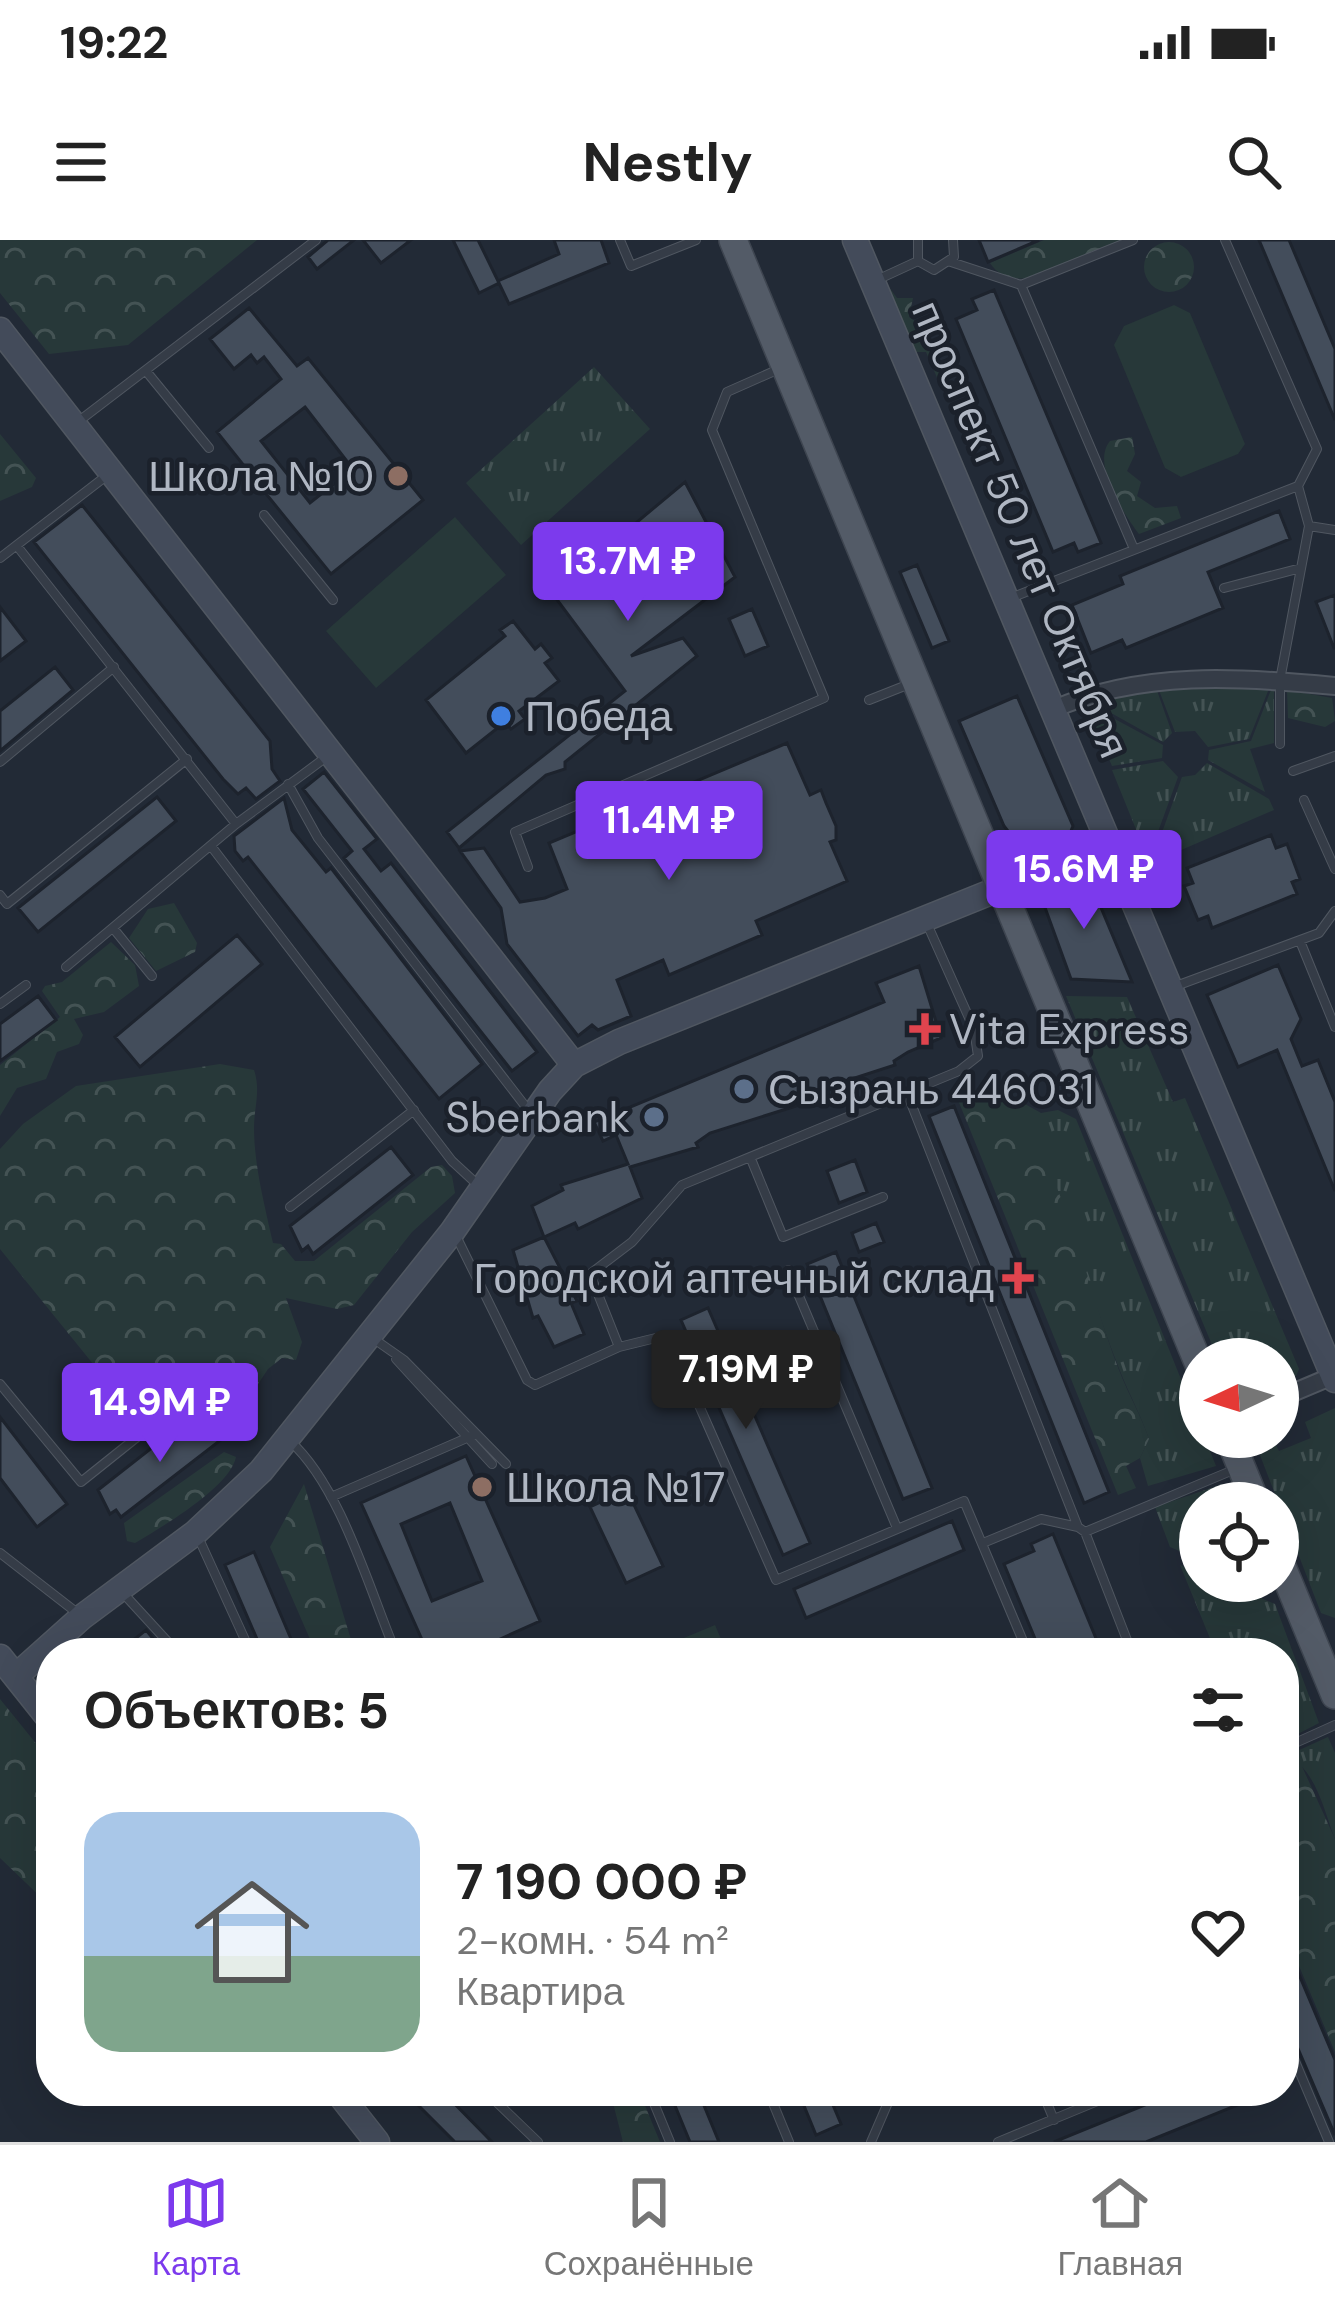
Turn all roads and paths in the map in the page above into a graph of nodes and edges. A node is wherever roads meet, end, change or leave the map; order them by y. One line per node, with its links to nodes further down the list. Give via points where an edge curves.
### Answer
1 (316, 240): 16 (lane)
2 (620, 240): 3 (lane, via 631,266)
3 (696, 240)
4 (734, 240): 15 (main road)
5 (855, 240): 12 (street, проспект 50 лет Октября)
6 (918, 240): 10 (lane)
7 (953, 240): 11 (lane)
8 (1133, 240): 13 (lane)
9 (1226, 240): 20 (lane, via 1317,448)
10 (919, 260): 11 (lane, via 934,270); 12 (lane)
11 (951, 262): 13 (lane)
12 (872, 282): 29 (street, проспект 50 лет Октября)
13 (1021, 285): 25 (lane)
14 (0, 330): 17 (street)
15 (785, 366): 33 (main road); 48 (lane, via 728,392 712,430 824,698 515,832)
16 (146, 371): 17 (lane); 18 (lane)
17 (74, 425): 19 (street)
18 (208, 448)
19 (111, 472): 24 (lane); 38 (street)
20 (1298, 486): 22 (lane); 25 (lane)
21 (264, 515): 30 (lane)
22 (1310, 526): 23 (lane); 27 (lane)
23 (1335, 530)
24 (16, 546): 26 (lane); 31 (lane)
25 (1134, 549): 29 (lane)
26 (0, 558)
27 (1301, 568): 28 (lane); 32 (lane)
28 (1224, 588)
29 (1007, 599): 36 (street, проспект 50 лет Октября)
30 (332, 600)
31 (114, 667): 40 (lane); 41 (lane)
32 (1280, 680): 34 (street); 36 (street, via 1161,682); 37 (lane)
33 (918, 681): 35 (lane); 50 (main road)
34 (1335, 686)
35 (869, 700)
36 (1052, 710): 46 (street, проспект 50 лет Октября)
37 (1280, 744)
38 (331, 754): 43 (lane); 62 (street)
39 (1335, 756): 42 (lane)
40 (187, 760): 45 (lane); 51 (lane, via 7,904)
41 (0, 762)
42 (1293, 771)
43 (288, 784): 45 (lane); 65 (lane, via 318,838)
44 (1304, 800): 49 (lane)
45 (236, 824): 47 (lane)
46 (1108, 845): 50 (street); 59 (street, проспект 50 лет Октября)
47 (211, 846): 54 (lane); 64 (lane)
48 (528, 867)
49 (1335, 869)
50 (1003, 887): 53 (street); 73 (main road)
51 (0, 895)
52 (1333, 916): 55 (lane)
53 (924, 919): 62 (street); 63 (lane, via 974,1029 978,1056)
54 (112, 928): 56 (lane); 57 (lane)
55 (1300, 941): 59 (lane); 61 (lane)
56 (66, 967)
57 (152, 976)
58 (26, 985): 60 (lane)
59 (1168, 987): 75 (street, проспект 50 лет Октября)
60 (0, 1004)
61 (1335, 1028)
62 (574, 1065): 65 (street)
63 (907, 1093): 66 (lane); 88 (lane)
64 (414, 1110): 67 (lane); 69 (lane)
65 (533, 1118): 67 (street)
66 (751, 1159): 68 (lane, via 783,1237); 74 (lane, via 682,1185 632,1242 590,1274)
67 (484, 1190): 70 (street)
68 (883, 1197)
69 (290, 1207)
70 (452, 1232): 72 (street); 74 (lane, via 526,1380 548,1384)
71 (788, 1270): 87 (lane)
72 (368, 1334): 79 (lane); 80 (street)
73 (1188, 1338)
74 (619, 1347): 87 (lane, via 668,1335 776,1580)
75 (1334, 1377): 77 (street)
76 (0, 1384): 78 (lane, via 81,1482)
77 (1299, 1391)
78 (181, 1402)
79 (471, 1434): 82 (lane); 83 (lane); 86 (lane)
80 (289, 1440): 86 (lane); 89 (street)
81 (1237, 1458): 84 (main road)
82 (492, 1464)
83 (506, 1464)
84 (1241, 1467): 85 (main road); 88 (lane)
85 (1247, 1482)
86 (331, 1497): 98 (lane)
87 (897, 1528): 90 (lane, via 964,1501)
88 (1082, 1529): 90 (lane, via 1041,1519); 100 (lane)
89 (195, 1533): 92 (street); 97 (lane)
90 (983, 1543): 99 (lane)
91 (0, 1553): 94 (lane)
92 (120, 1589): 94 (street); 96 (lane)
93 (1297, 1602): 103 (main road)
94 (82, 1617): 95 (street)
95 (51, 1638)
96 (164, 1638)
97 (244, 1638)
98 (390, 1638)
99 (1022, 1638)
100 (1126, 1638)
101 (36, 1648): 102 (street)
102 (8, 1667): 104 (street)
103 (1335, 1695)
104 (36, 1702)
105 (1335, 1725): 106 (lane)
106 (1299, 1741)
107 (1299, 2070): 122 (lane)
108 (349, 2106): 116 (street)
109 (501, 2106): 117 (lane)
110 (655, 2106): 118 (lane)
111 (774, 2106): 119 (lane)
112 (887, 2106): 120 (lane)
113 (1048, 2106): 115 (lane)
114 (1087, 2106): 115 (lane)
115 (1054, 2120): 121 (lane)
116 (377, 2142)
117 (538, 2142)
118 (670, 2142)
119 (789, 2142)
120 (871, 2142)
121 (998, 2142)
122 (1330, 2142)

